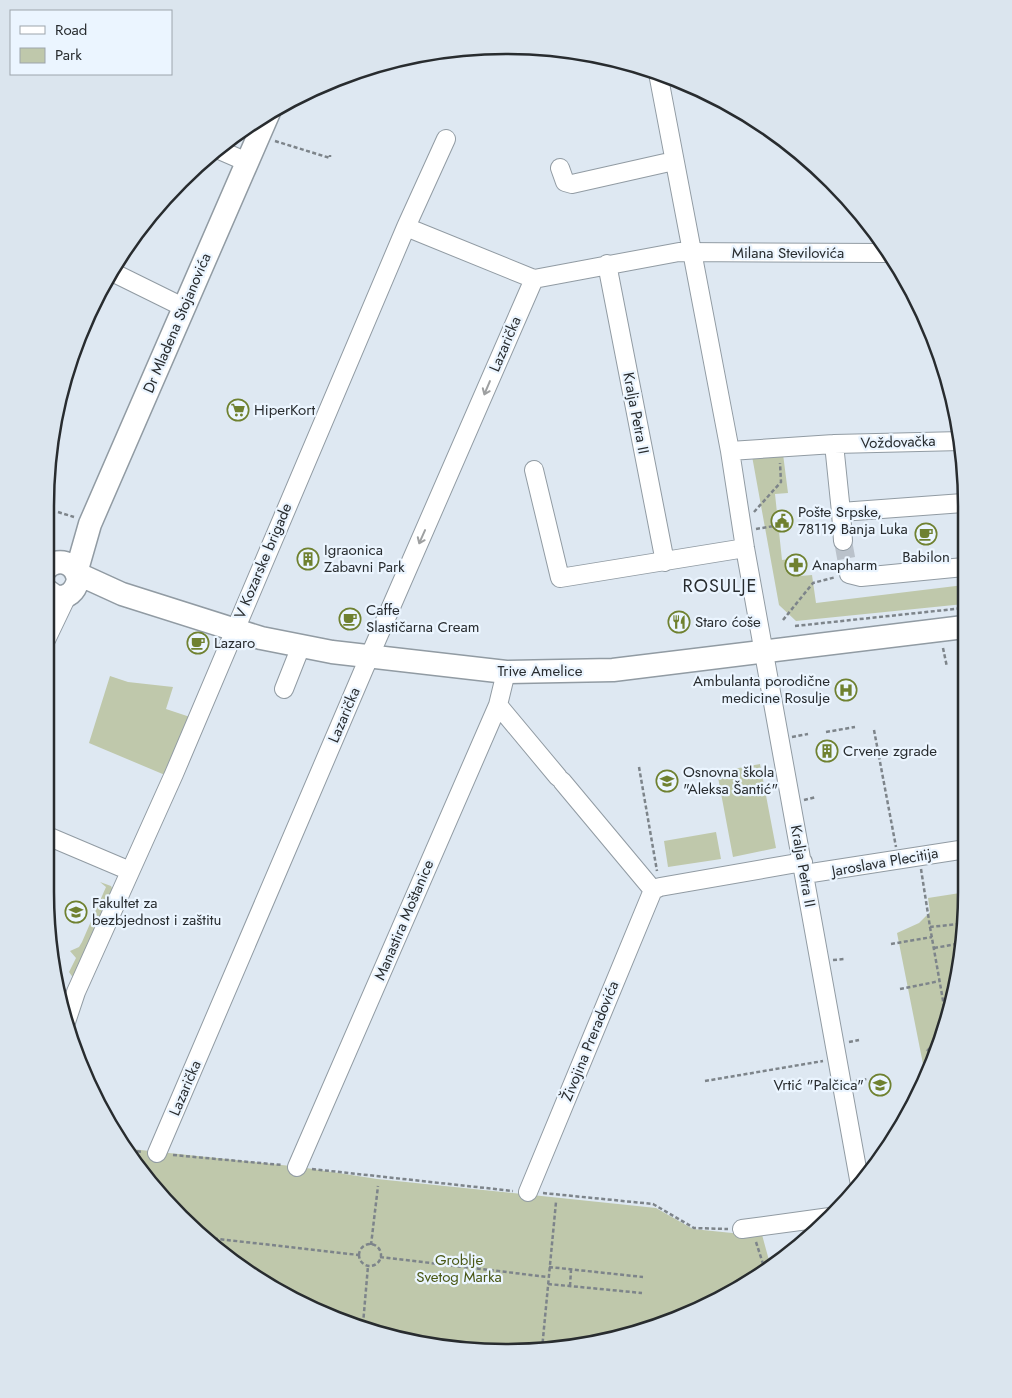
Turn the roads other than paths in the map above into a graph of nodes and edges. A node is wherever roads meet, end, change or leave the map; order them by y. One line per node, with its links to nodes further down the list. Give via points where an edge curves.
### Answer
1 (659, 81): 5 (street, Kralja Petra II)
2 (263, 125): 6 (main road, Dr Mladena Stojanovića)
3 (446, 139): 8 (street, V Kozarske brigade)
4 (225, 152): 6 (street)
5 (674, 161): 7 (street, via 572,184 565,182); 9 (street, Kralja Petra II)
6 (247, 162): 14 (main road, Dr Mladena Stojanovića)
7 (560, 168)
8 (406, 227): 13 (street); 32 (street, V Kozarske brigade)
9 (691, 252): 10 (street, Milana Stevilovića); 11 (street); 17 (street, Kralja Petra II)
10 (881, 254)
11 (607, 264): 13 (street); 23 (street, Kralja Petra II)
12 (117, 275): 14 (street)
13 (534, 279): 35 (street, Lazarička, one-way to 35)
14 (183, 307): 24 (main road, Dr Mladena Stojanovića, via 82,526)
15 (953, 440): 16 (street, Voždovačka)
16 (834, 444): 17 (street, Voždovačka); 20 (street)
17 (730, 451): 22 (street, Kralja Petra II)
18 (534, 470): 23 (street, via 560,578)
19 (958, 503): 20 (street)
20 (841, 512): 21 (street)
21 (843, 541)
22 (745, 548): 23 (street); 34 (street, Kralja Petra II)
23 (665, 562)
24 (56, 566): 27 (main road, Trive Amelice); 29 (main road, Dr Mladena Stojanovića, via 77,585)
25 (958, 568): 26 (street, via 861,577)
26 (849, 574)
27 (122, 594): 29 (main road, Trive Amelice, via 94,590); 32 (main road, Trive Amelice)
28 (54, 596): 29 (main road)
29 (67, 596): 30 (street)
30 (54, 611)
31 (958, 628): 34 (main road, Trive Amelice)
32 (234, 629): 33 (main road, Trive Amelice); 42 (street, V Kozarske brigade)
33 (301, 646): 35 (main road, Trive Amelice); 37 (street)
34 (764, 652): 36 (main road, Trive Amelice, via 613,670); 41 (street, Kralja Petra II)
35 (370, 657): 36 (main road, Trive Amelice); 45 (street, Lazarička)
36 (506, 672): 38 (street, Manastira Moštanice)
37 (284, 690)
38 (498, 705): 43 (street); 46 (street, Manastira Moštanice)
39 (54, 839): 42 (street)
40 (958, 849): 41 (street, Jaroslava Plecitija)
41 (804, 868): 43 (street); 47 (street, Kralja Petra II)
42 (130, 871): 44 (street, V Kozarske brigade)
43 (656, 889): 48 (street, Živojina Preradovića)
44 (70, 1011)
45 (157, 1153)
46 (297, 1166)
47 (858, 1175)
48 (528, 1192)
49 (819, 1218): 50 (street)
50 (747, 1228)

